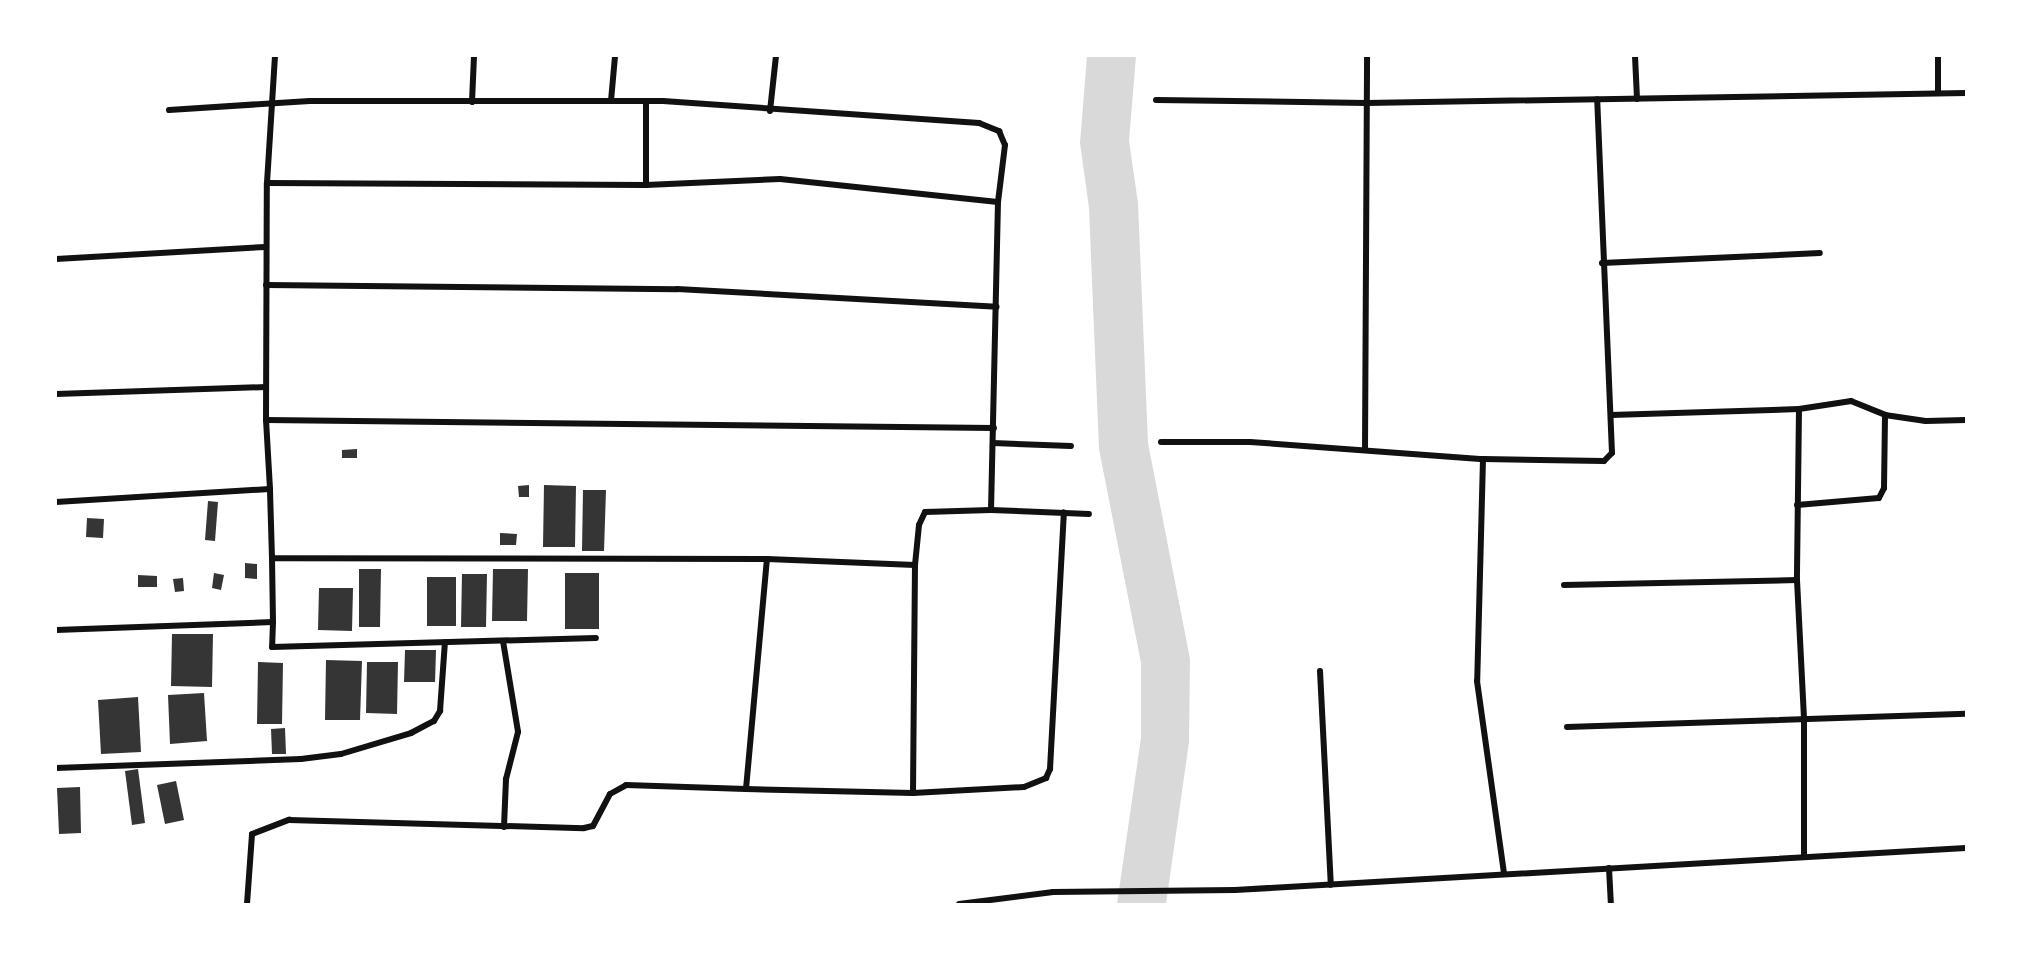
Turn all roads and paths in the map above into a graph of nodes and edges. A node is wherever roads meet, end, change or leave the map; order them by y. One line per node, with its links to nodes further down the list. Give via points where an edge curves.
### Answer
1 (275, 56): 16 (street)
2 (474, 56): 15 (street)
3 (615, 56): 13 (street)
4 (776, 56): 19 (street)
5 (1367, 56): 17 (street)
6 (1635, 56): 11 (street)
7 (1938, 56): 8 (street)
8 (1938, 93): 9 (street); 11 (street)
9 (1966, 93)
10 (1597, 99): 11 (street); 17 (street); 26 (street)
11 (1637, 99)
12 (1156, 100): 17 (street)
13 (611, 101): 14 (street); 15 (street)
14 (646, 101): 19 (street); 21 (street)
15 (472, 102): 16 (street)
16 (273, 103): 18 (street); 20 (street)
17 (1366, 103): 40 (street)
18 (169, 110)
19 (770, 111): 22 (street, via 979,123 999,131 1005,145)
20 (267, 183): 21 (street); 23 (street)
21 (646, 185): 22 (street, via 780,179)
22 (998, 202): 28 (street)
23 (266, 247): 25 (street); 27 (street)
24 (1820, 253): 26 (street)
25 (56, 259)
26 (1602, 263): 32 (street)
27 (266, 285): 28 (street, via 677,289); 29 (street)
28 (996, 308): 36 (street)
29 (266, 387): 30 (street); 34 (street)
30 (56, 394)
31 (1799, 409): 32 (street); 33 (street, via 1851,401); 44 (street)
32 (1611, 415): 41 (street, via 1612,453 1604,461)
33 (1885, 415): 35 (street, via 1926,421); 44 (street, via 1884,488 1879,498)
34 (266, 420): 36 (street); 42 (street)
35 (1966, 420)
36 (994, 428): 38 (street)
37 (1161, 442): 40 (street, via 1250,442)
38 (993, 443): 39 (street); 45 (street)
39 (1071, 446)
40 (1365, 450): 41 (street)
41 (1483, 459): 69 (street, via 1477,681)
42 (270, 489): 43 (street); 48 (street)
43 (56, 502)
44 (1797, 505): 51 (street)
45 (991, 510): 46 (street); 50 (street, via 936,508 925,512 919,525)
46 (1064, 512): 47 (street); 64 (street, via 1050,769 1046,778 1024,787)
47 (1089, 514)
48 (272, 558): 49 (street); 53 (street)
49 (767, 559): 50 (street); 63 (street)
50 (915, 566): 64 (street)
51 (1797, 580): 52 (street); 60 (street)
52 (1564, 585)
53 (273, 622): 54 (street); 57 (street, via 272,647)
54 (56, 630)
55 (596, 638): 56 (street)
56 (503, 641): 57 (street); 65 (street, via 518,732 506,779)
57 (445, 642): 62 (street, via 440,711 434,721 411,733 341,754 301,759)
58 (1320, 671): 70 (street)
59 (1966, 714): 60 (street)
60 (1804, 720): 61 (street); 67 (street)
61 (1567, 728)
62 (56, 768)
63 (746, 789): 64 (street); 65 (street, via 626,785 610,794 593,826)
64 (913, 793)
65 (504, 827): 71 (street, via 289,820 252,834)
66 (1966, 848): 67 (street)
67 (1804, 857): 68 (street)
68 (1609, 868): 69 (street); 73 (street)
69 (1504, 874): 70 (street)
70 (1331, 885): 72 (street, via 1087,891)
71 (247, 904)
72 (959, 904)
73 (1611, 904)

